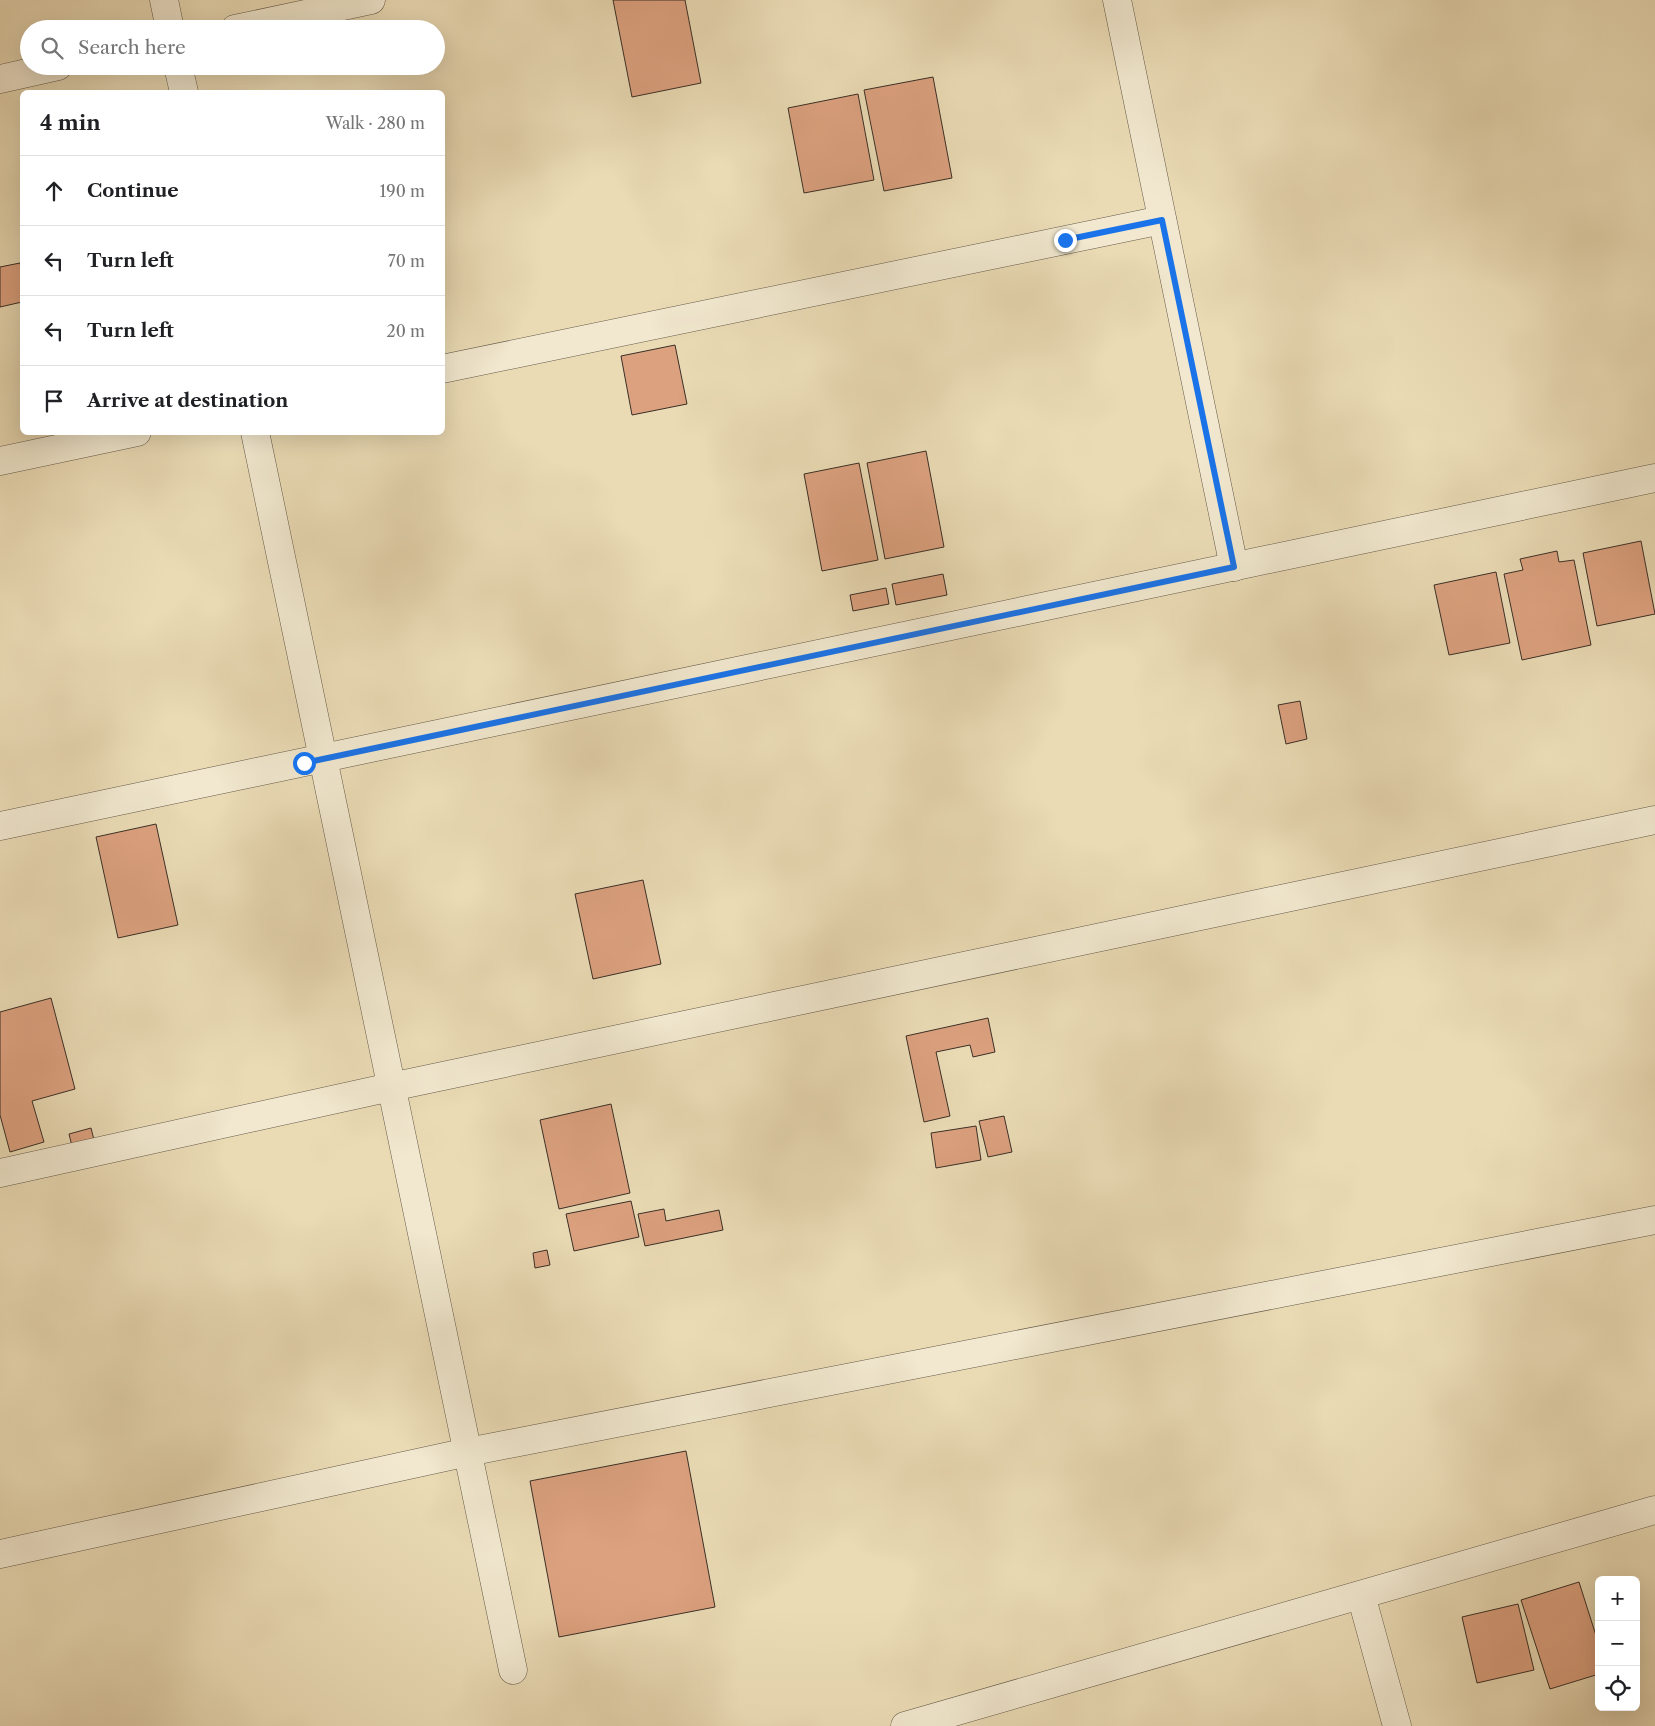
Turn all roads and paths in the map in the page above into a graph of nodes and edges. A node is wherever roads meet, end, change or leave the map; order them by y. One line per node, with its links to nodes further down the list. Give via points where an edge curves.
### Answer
1 (164, 0): 4 (street)
2 (371, 0): 5 (street)
3 (1117, 0): 10 (street)
4 (168, 20)
5 (277, 20)
6 (20, 75): 8 (street)
7 (180, 75): 9 (street)
8 (0, 79)
9 (184, 90)
10 (1162, 220): 11 (street); 16 (street)
11 (445, 368)
12 (123, 435): 14 (street)
13 (256, 435): 17 (street)
14 (0, 461)
15 (1655, 478): 16 (street)
16 (1234, 567): 17 (street)
17 (323, 759): 19 (street); 20 (street)
18 (1655, 820): 20 (street)
19 (0, 826)
20 (391, 1087): 21 (street); 23 (street)
21 (0, 1173)
22 (1655, 1220): 23 (street)
23 (468, 1452): 25 (street); 27 (street)
24 (1655, 1510): 26 (street)
25 (0, 1554)
26 (1361, 1595): 28 (street); 29 (street)
27 (513, 1670)
28 (905, 1726)
29 (1397, 1726)

